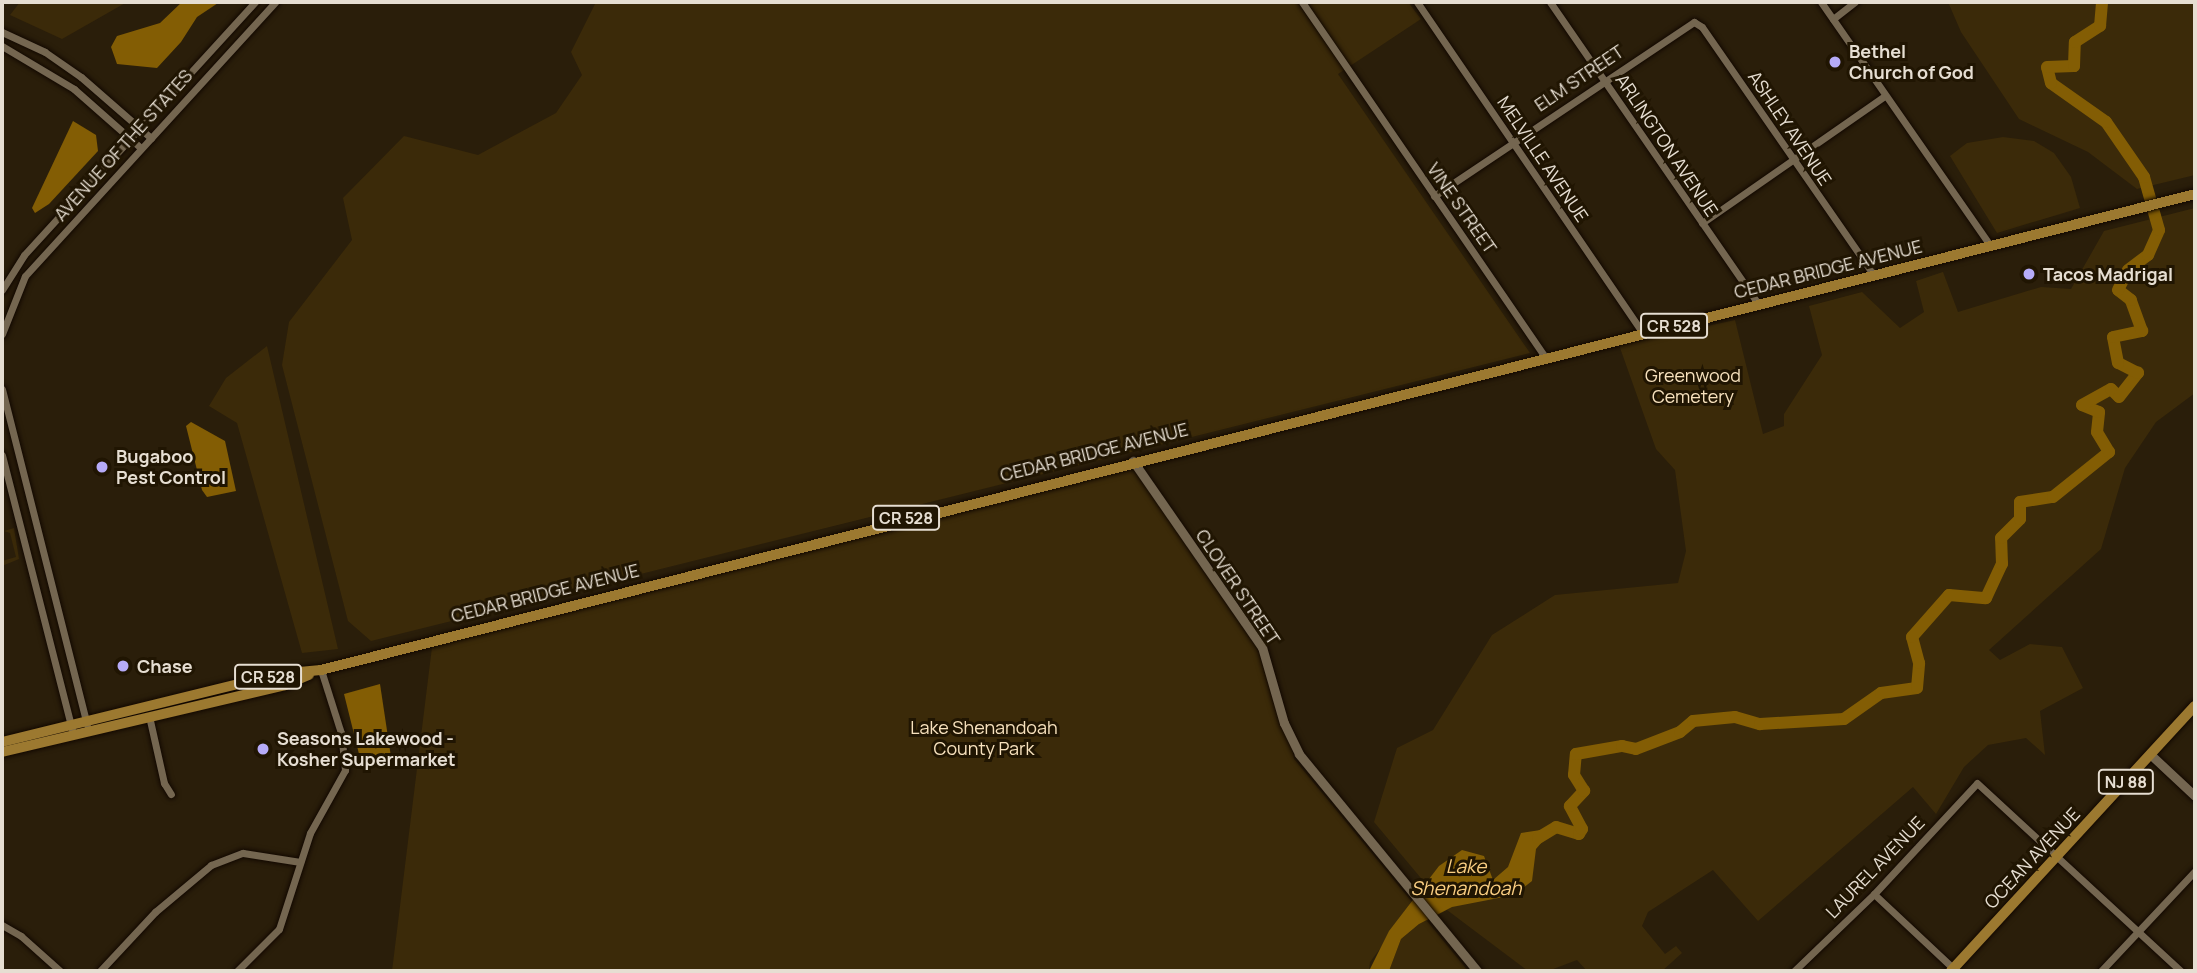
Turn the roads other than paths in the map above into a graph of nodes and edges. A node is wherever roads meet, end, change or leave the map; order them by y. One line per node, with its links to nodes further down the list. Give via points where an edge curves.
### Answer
1 (255, 2): 14 (street, AVENUE OF THE STATES)
2 (275, 2): 16 (street, AVENUE OF THE STATES)
3 (1302, 2): 21 (street, VINE STREET)
4 (1417, 2): 17 (street, MELVILLE AVENUE)
5 (1550, 2): 12 (street, ARLINGTON AVENUE)
6 (1821, 2): 8 (street)
7 (1855, 2): 8 (street)
8 (1833, 19): 13 (street)
9 (2, 32): 14 (street, via 45,52 81,77)
10 (1672, 33): 12 (street, ELM STREET); 19 (street, ASHLEY AVENUE, via 1694,22 1702,27)
11 (2, 46): 15 (street, via 74,89)
12 (1604, 80): 17 (street, ELM STREET); 22 (street, ARLINGTON AVENUE)
13 (1885, 96): 19 (street); 23 (street)
14 (139, 128): 15 (street, AVENUE OF THE STATES); 16 (street)
15 (130, 138): 18 (street); 25 (street, AVENUE OF THE STATES, via 24,255)
16 (150, 138): 18 (street, AVENUE OF THE STATES)
17 (1513, 142): 21 (street, ELM STREET); 28 (street, MELVILLE AVENUE)
18 (141, 149): 27 (street, AVENUE OF THE STATES, via 24,276)
19 (1793, 160): 22 (street); 24 (street, ASHLEY AVENUE)
20 (2192, 194): 23 (main road, CEDAR BRIDGE AVENUE / CR 528)
21 (1434, 196): 30 (street, VINE STREET)
22 (1702, 223): 26 (street, ARLINGTON AVENUE)
23 (1991, 247): 24 (main road, CEDAR BRIDGE AVENUE / CR 528)
24 (1874, 275): 26 (main road, CEDAR BRIDGE AVENUE / CR 528)
25 (2, 290)
26 (1759, 305): 28 (main road, CEDAR BRIDGE AVENUE / CR 528)
27 (4, 317): 29 (street, AVENUE OF THE STATES)
28 (1643, 333): 30 (main road, CEDAR BRIDGE AVENUE / CR 528)
29 (2, 334)
30 (1546, 358): 33 (main road, CEDAR BRIDGE AVENUE / CR 528)
31 (2, 389): 37 (street)
32 (2, 455): 38 (street)
33 (1133, 461): 34 (main road, CEDAR BRIDGE AVENUE / CR 528); 54 (street, CLOVER STREET, via 1262,647 1284,723 1299,754)
34 (321, 670): 36 (main road, via 285,685); 37 (main road, CEDAR BRIDGE AVENUE / CR 528, via 278,674); 45 (street, via 341,733 345,770 310,833)
35 (2195, 706): 41 (main road, OCEAN AVENUE / NJ 88)
36 (149, 716): 37 (main road); 42 (street, via 164,783)
37 (87, 725): 38 (main road)
38 (72, 728): 39 (main road); 40 (main road)
39 (2, 742)
40 (2, 752)
41 (2151, 755): 43 (street); 44 (main road, OCEAN AVENUE / NJ 88)
42 (171, 794)
43 (2195, 796)
44 (2056, 856): 47 (street, LAUREL AVENUE, via 1977,783); 49 (street); 50 (main road, OCEAN AVENUE / NJ 88)
45 (300, 862): 52 (street, via 243,852 211,865 155,912); 53 (street, via 279,929)
46 (2195, 871): 49 (street)
47 (1874, 894): 50 (street); 55 (street, LAUREL AVENUE)
48 (2, 925): 51 (street)
49 (2138, 932): 56 (street); 57 (street)
50 (1954, 970)
51 (60, 971)
52 (100, 971)
53 (237, 971)
54 (1477, 971)
55 (1794, 971)
56 (2101, 971)
57 (2181, 971)

